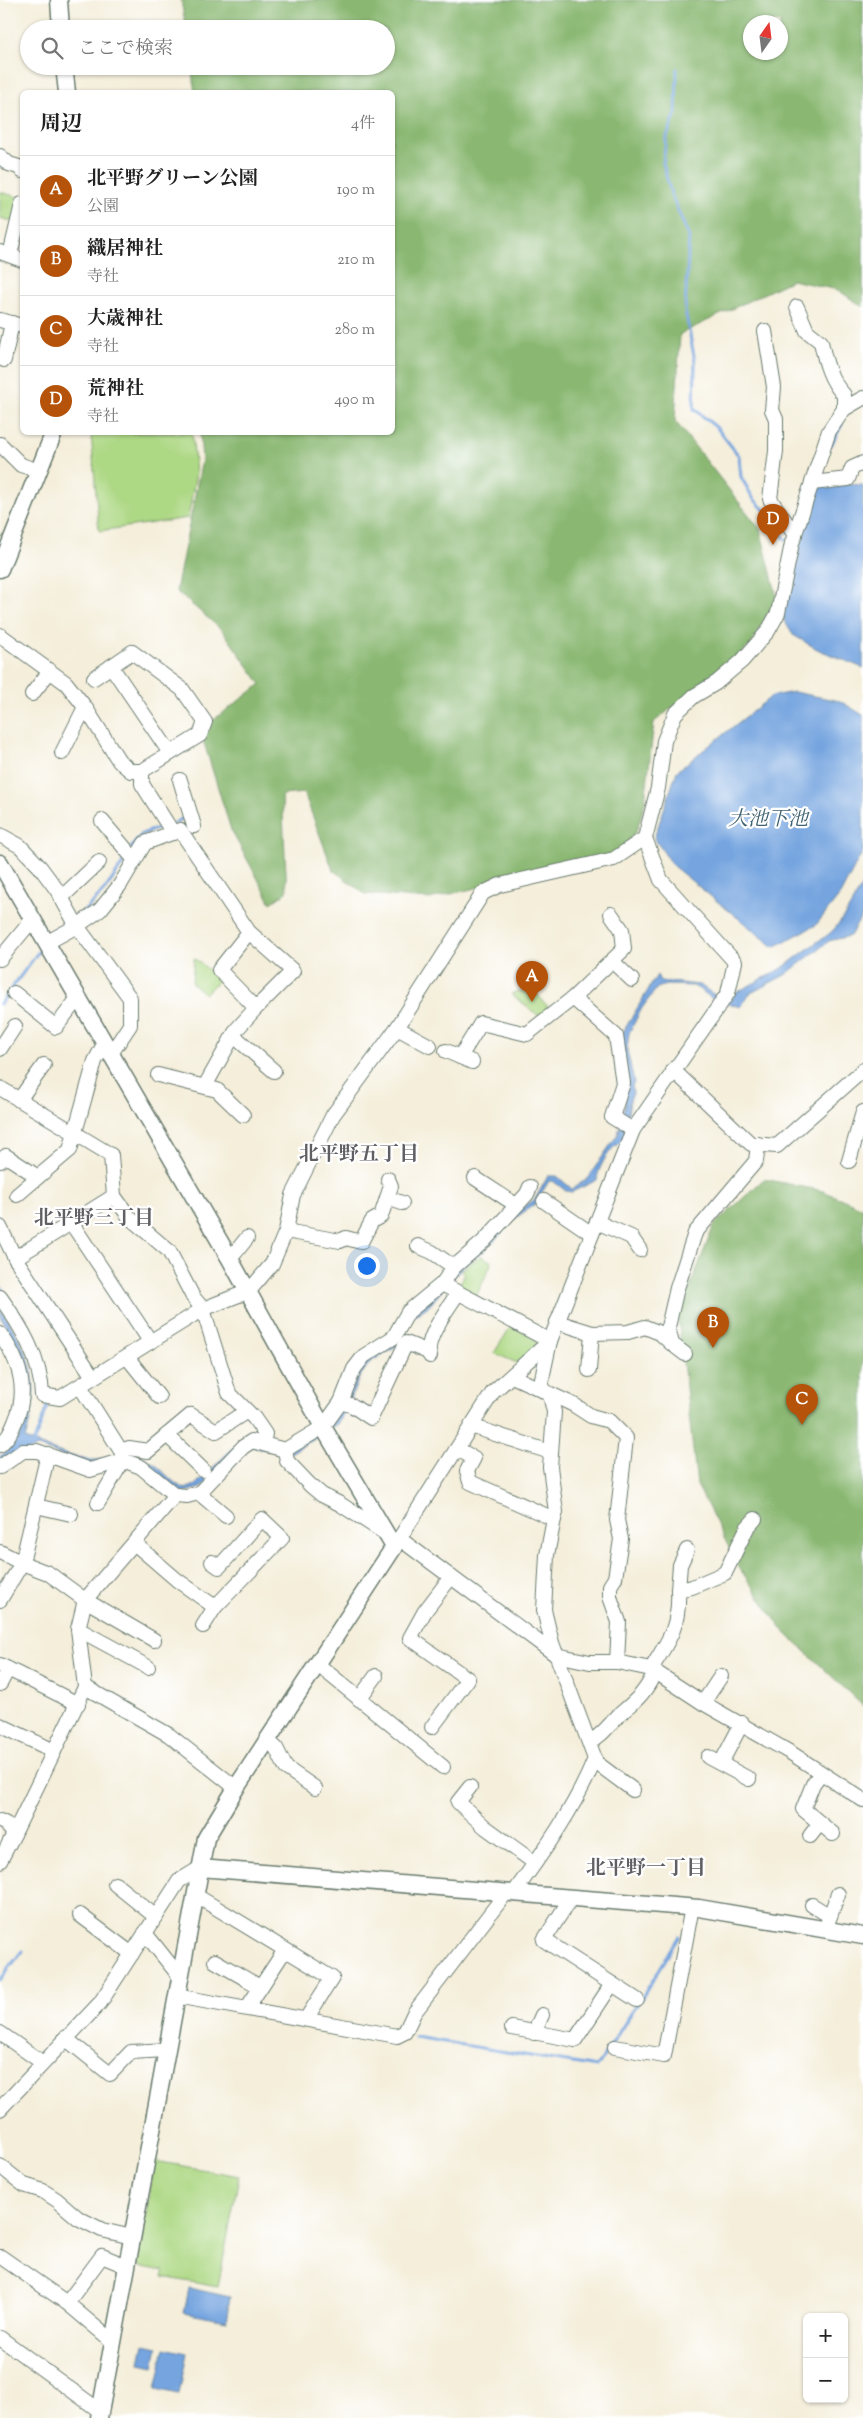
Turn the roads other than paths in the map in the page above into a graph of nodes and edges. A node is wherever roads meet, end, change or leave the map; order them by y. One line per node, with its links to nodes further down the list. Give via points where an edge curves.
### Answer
1 (58, 0): 2 (street)
2 (60, 20)
3 (65, 75): 4 (street)
4 (67, 90)
5 (0, 156): 6 (street, via 9,164)
6 (20, 167)
7 (20, 213): 8 (street)
8 (11, 256)
9 (797, 307): 14 (street, via 807,330 821,342 834,385 844,395)
10 (12, 323): 12 (street)
11 (765, 331): 20 (street, via 774,387 772,410 776,419 770,499)
12 (4, 360)
13 (863, 398): 14 (street)
14 (844, 409): 19 (street, via 829,430)
15 (53, 435): 18 (street)
16 (0, 444): 18 (street, via 21,465)
17 (863, 463): 19 (street, via 852,468 848,479)
18 (39, 471): 21 (street)
19 (812, 483): 20 (street)
20 (795, 535): 35 (street, via 778,613 768,632 742,661 694,696 676,714 664,741 658,788)
21 (0, 568)
22 (0, 635): 24 (street)
23 (111, 666): 25 (street); 29 (street); 29 (street, via 132,652 182,689 205,722 200,736)
24 (50, 671): 26 (street); 27 (street, via 66,683)
25 (94, 678)
26 (32, 694)
27 (85, 707): 28 (street); 30 (street, via 119,761 131,770)
28 (62, 753)
29 (170, 753): 30 (street)
30 (142, 772): 33 (street, via 142,784)
31 (180, 780): 33 (street, via 198,824)
32 (102, 821): 36 (street)
33 (176, 831): 36 (street, via 145,843); 43 (street)
34 (0, 835): 39 (street, via 20,846)
35 (645, 838): 53 (street, via 614,859 500,885 483,893); 60 (street, via 660,880 735,962 728,993)
36 (134, 859): 42 (street, via 120,885 100,910)
37 (98, 862): 39 (street)
38 (0, 863): 41 (street)
39 (62, 898): 42 (street)
40 (611, 914): 46 (street, via 622,930 624,949)
41 (33, 919): 44 (street); 45 (street)
42 (77, 926): 44 (street); 57 (street, via 130,998 130,1026)
43 (249, 932): 51 (street, via 219,970); 51 (street, via 293,971)
44 (46, 943): 49 (street)
45 (0, 959)
46 (612, 961): 47 (street); 50 (street)
47 (632, 980)
48 (14, 993): 49 (street, via 56,1027)
49 (78, 998): 57 (street)
50 (573, 998): 58 (street, via 527,1034 481,1023 466,1060); 69 (street, via 616,1036 622,1083 612,1117)
51 (256, 1008): 54 (street)
52 (15, 1026): 56 (street)
53 (397, 1028): 55 (street); 87 (street, via 333,1115 293,1195)
54 (234, 1036): 62 (street); 64 (street)
55 (430, 1046)
56 (0, 1049)
57 (107, 1049): 70 (street, via 95,1061); 92 (street)
58 (446, 1051)
59 (44, 1065): 66 (street)
60 (673, 1070): 69 (street); 71 (street, via 751,1144)
61 (863, 1070): 71 (street, via 777,1146)
62 (274, 1071)
63 (158, 1075): 64 (street)
64 (205, 1086): 68 (street, via 217,1090)
65 (0, 1088): 66 (street)
66 (19, 1100): 70 (street)
67 (863, 1112): 73 (street)
68 (243, 1115)
69 (633, 1130): 86 (street)
70 (74, 1132): 74 (street, via 70,1150); 79 (street, via 111,1155)
71 (758, 1144): 103 (street, via 756,1161 695,1234 668,1327)
72 (2, 1156): 74 (street)
73 (848, 1161)
74 (38, 1177): 78 (street)
75 (475, 1178): 83 (street)
76 (388, 1179): 80 (street, via 391,1186)
77 (530, 1187): 83 (street)
78 (17, 1195)
79 (114, 1196): 84 (street); 97 (street, via 130,1218 168,1251)
80 (387, 1198): 82 (street); 87 (street, via 381,1216 372,1221 362,1242)
81 (544, 1201): 86 (street)
82 (402, 1203)
83 (516, 1205): 93 (street, via 484,1241)
84 (72, 1224): 91 (street); 101 (street)
85 (0, 1227): 91 (street)
86 (594, 1228): 90 (street, via 631,1237); 98 (street)
87 (286, 1231): 95 (street, via 272,1264)
88 (247, 1238): 92 (street)
89 (418, 1246): 93 (street)
90 (640, 1250)
91 (15, 1258): 108 (street)
92 (230, 1259): 95 (street)
93 (454, 1267): 94 (street)
94 (450, 1289): 102 (street); 112 (street, via 408,1312 394,1337 364,1356 354,1369); 112 (street, via 430,1354 408,1338 371,1418)
95 (249, 1291): 97 (street); 115 (street)
96 (0, 1297): 109 (street, via 35,1357 42,1377 42,1396 60,1398)
97 (203, 1309): 101 (street); 113 (street, via 229,1393)
98 (557, 1322): 100 (street); 102 (street)
99 (0, 1334): 118 (street, via 17,1364 24,1388 19,1414 8,1438)
100 (592, 1334): 103 (street, via 628,1332 645,1327 660,1333); 106 (street)
101 (150, 1341): 105 (street)
102 (550, 1341): 107 (street); 110 (street, via 541,1383)
103 (672, 1344): 104 (street)
104 (686, 1354)
105 (126, 1357): 108 (street); 111 (street)
106 (589, 1370)
107 (512, 1376): 110 (street); 114 (street, via 493,1392)
108 (93, 1377): 109 (street)
109 (80, 1386): 116 (street, via 121,1451 129,1448 148,1451)
110 (548, 1394): 120 (street, via 554,1412); 149 (street, via 609,1422 626,1438 617,1520 621,1539 615,1578 610,1586 610,1597 619,1622)
111 (159, 1397)
112 (347, 1404): 115 (street)
113 (247, 1411): 116 (street, via 216,1432 191,1415); 117 (street, via 265,1434)
114 (472, 1426): 119 (street); 120 (street)
115 (325, 1431): 122 (street); 134 (street)
116 (167, 1435): 125 (street)
117 (253, 1444): 122 (street); 126 (street)
118 (0, 1445)
119 (457, 1449): 132 (street, via 474,1458 466,1471 470,1482); 134 (street)
120 (550, 1452): 132 (street)
121 (48, 1454): 123 (street, via 90,1470); 124 (street, via 24,1452); 129 (street)
122 (286, 1456): 134 (street, via 322,1495)
123 (122, 1462): 127 (street, via 141,1467); 128 (street)
124 (0, 1467)
125 (203, 1470)
126 (199, 1492): 127 (street); 131 (street)
127 (175, 1495): 135 (street)
128 (98, 1503)
129 (36, 1506): 130 (street); 139 (street)
130 (70, 1514)
131 (226, 1516)
132 (554, 1519): 148 (street, via 547,1555 544,1610)
133 (755, 1519): 141 (street, via 747,1528 726,1573)
134 (393, 1539): 140 (street); 150 (street)
135 (134, 1543): 143 (street); 144 (street)
136 (687, 1550): 141 (street, via 680,1565)
137 (0, 1552): 139 (street)
138 (212, 1562): 144 (street, via 219,1566 262,1519 286,1540 234,1596)
139 (22, 1563): 142 (street); 143 (street, via 48,1573)
140 (451, 1576): 148 (street); 163 (street, via 410,1638 468,1679)
141 (678, 1590): 153 (street, via 679,1610 674,1630)
142 (0, 1600)
143 (85, 1600): 146 (street); 147 (street)
144 (215, 1607): 145 (street)
145 (203, 1626)
146 (78, 1629): 152 (street); 157 (street)
147 (154, 1640)
148 (556, 1655): 149 (street, via 590,1662); 165 (street)
149 (617, 1662): 153 (street)
150 (317, 1664): 158 (street); 164 (street)
151 (4, 1667): 156 (street); 160 (street)
152 (148, 1667)
153 (653, 1671): 159 (street); 165 (street, via 646,1691 599,1737)
154 (376, 1676): 158 (street)
155 (720, 1676): 159 (street)
156 (0, 1684)
157 (85, 1687): 160 (street); 174 (street, via 168,1735)
158 (359, 1699): 170 (street)
159 (703, 1703): 161 (street)
160 (78, 1704): 166 (street)
161 (742, 1724): 169 (street); 171 (street)
162 (0, 1725): 166 (street)
163 (432, 1727)
164 (267, 1740): 174 (street); 175 (street, via 276,1748 286,1768)
165 (589, 1742): 168 (street)
166 (54, 1751): 180 (street)
167 (708, 1757): 169 (street)
168 (594, 1761): 176 (street); 184 (street, via 584,1786)
169 (722, 1763): 172 (street)
170 (442, 1767)
171 (821, 1773): 177 (street); 179 (street, via 803,1809)
172 (749, 1779)
173 (470, 1787): 184 (street, via 458,1802 485,1827)
174 (236, 1788): 185 (street, via 206,1838)
175 (315, 1788)
176 (633, 1790)
177 (863, 1800)
178 (0, 1821): 180 (street)
179 (820, 1823): 181 (street); 182 (street)
180 (14, 1834): 183 (street)
181 (833, 1834)
182 (810, 1836)
183 (0, 1861)
184 (535, 1863): 187 (street)
185 (200, 1868): 187 (street); 189 (street); 194 (street, via 179,1880)
186 (115, 1884): 194 (street)
187 (509, 1894): 190 (street); 208 (street, via 414,2013 405,2032 397,2036)
188 (838, 1894): 195 (street)
189 (195, 1895): 198 (street); 201 (street)
190 (571, 1898): 192 (street); 202 (street, via 544,1940)
191 (812, 1905): 195 (street)
192 (692, 1907): 195 (street); 213 (street, via 664,2056 629,2056)
193 (80, 1915): 199 (street)
194 (156, 1917): 196 (street)
195 (827, 1923): 197 (street)
196 (145, 1933): 199 (street); 201 (street)
197 (863, 1936)
198 (285, 1950): 203 (street); 208 (street, via 332,1978)
199 (132, 1954): 212 (street, via 100,2004)
200 (215, 1961): 203 (street)
201 (180, 1977): 204 (street)
202 (612, 1984): 205 (street); 211 (street, via 575,2040)
203 (260, 1987): 206 (street)
204 (176, 1996): 206 (street); 214 (street)
205 (637, 2000)
206 (247, 2008): 208 (street)
207 (542, 2015): 211 (street)
208 (306, 2019)
209 (512, 2028): 211 (street)
210 (0, 2032): 215 (street)
211 (534, 2033)
212 (65, 2038): 214 (street, via 110,2074 131,2052); 215 (street)
213 (616, 2047)
214 (166, 2050): 218 (street)
215 (43, 2063): 216 (street)
216 (0, 2109)
217 (0, 2166): 218 (street, via 24,2186 43,2191 78,2218 102,2230)
218 (132, 2237): 220 (street)
219 (1, 2257): 221 (street)
220 (126, 2266): 221 (street, via 102,2256); 223 (street)
221 (67, 2303): 223 (street)
222 (0, 2338): 224 (street)
223 (112, 2341): 224 (street)
224 (99, 2415)

